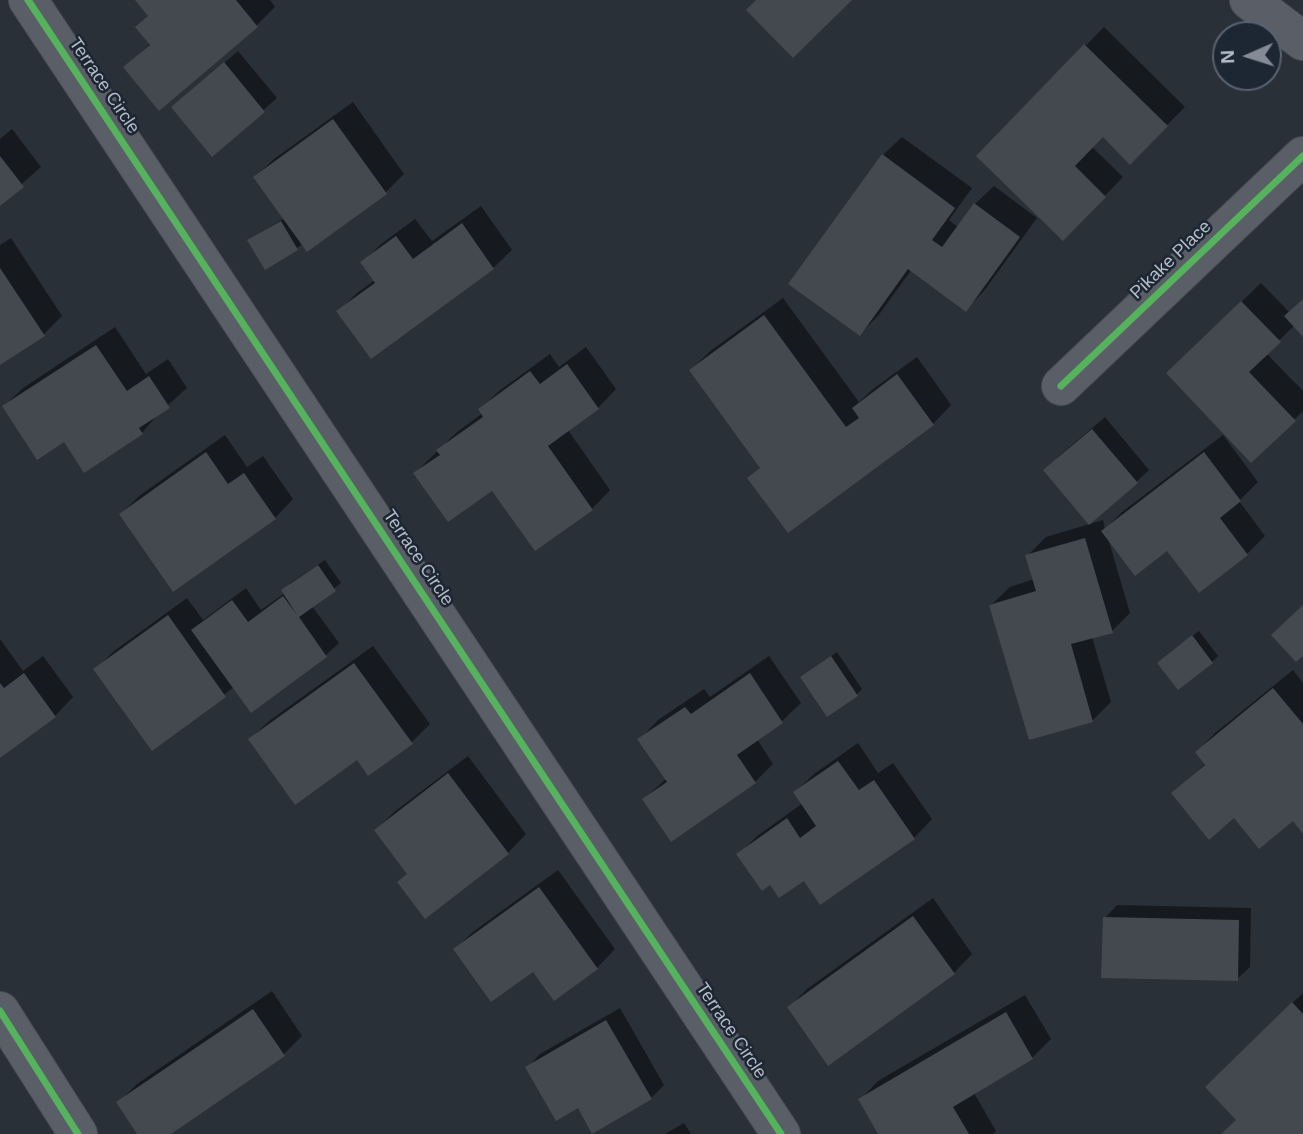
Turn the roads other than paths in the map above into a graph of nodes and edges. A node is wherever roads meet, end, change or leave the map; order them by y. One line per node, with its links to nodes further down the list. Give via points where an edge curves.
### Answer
1 (28, 0): 8 (street, Terrace Circle)
2 (1249, 0): 3 (street)
3 (1303, 41)
4 (1303, 156): 5 (street, Pikake Place)
5 (1061, 386)
6 (0, 1011): 7 (street)
7 (78, 1134)
8 (781, 1134)

